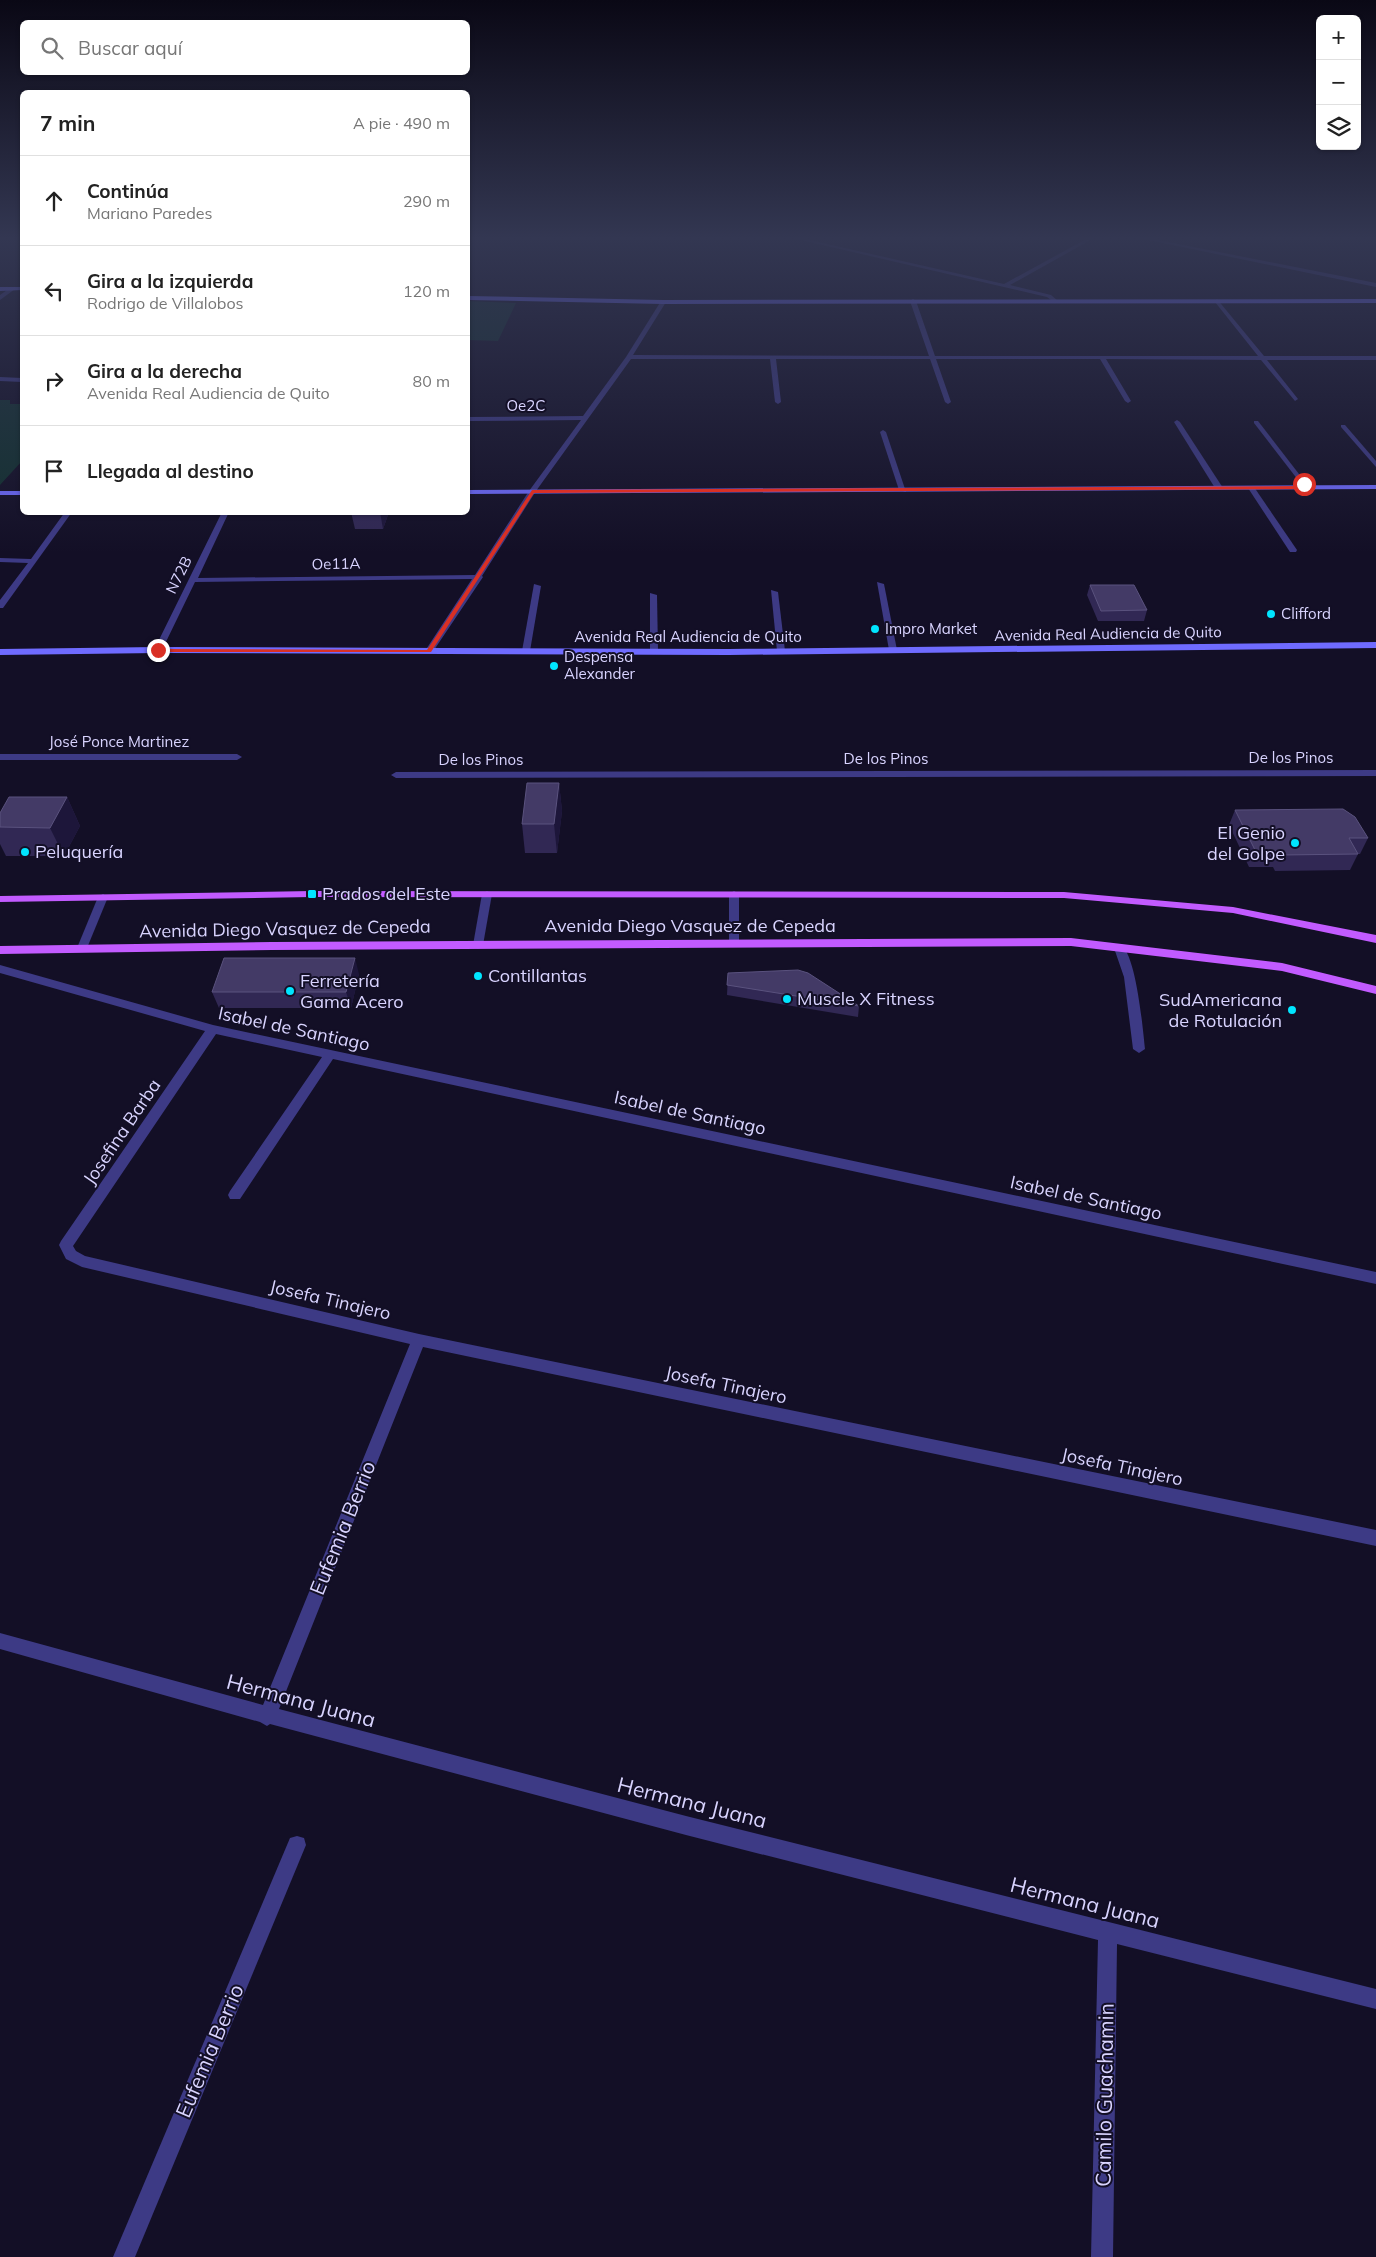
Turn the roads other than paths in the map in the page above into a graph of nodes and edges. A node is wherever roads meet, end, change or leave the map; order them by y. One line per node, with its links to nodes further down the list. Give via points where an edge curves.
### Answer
1 (638, 342): 4 (street)
2 (928, 342): 6 (street)
3 (1250, 342): 8 (street)
4 (629, 356): 5 (street); 16 (street)
5 (773, 357): 6 (street); 14 (street)
6 (933, 357): 7 (street); 15 (street)
7 (1102, 357): 8 (street); 13 (street)
8 (1263, 358): 9 (street); 12 (street)
9 (1376, 358)
10 (0, 379): 11 (street)
11 (20, 380)
12 (1295, 399)
13 (1128, 401)
14 (778, 402)
15 (948, 402)
16 (584, 418): 17 (street, Oe2C); 29 (street)
17 (470, 419)
18 (1177, 422): 25 (street)
19 (1256, 422): 23 (street)
20 (1343, 426): 22 (street)
21 (883, 432): 27 (street)
22 (1376, 465)
23 (1306, 486): 24 (main road); 26 (main road)
24 (1376, 487)
25 (1219, 488): 26 (main road); 27 (main road)
26 (1252, 488): 34 (street)
27 (902, 490): 29 (main road)
28 (470, 492): 29 (main road)
29 (532, 492): 37 (street)
30 (0, 493): 31 (main road)
31 (20, 493)
32 (68, 515): 36 (street)
33 (224, 515): 38 (street, N72B)
34 (1293, 550)
35 (0, 560): 36 (street)
36 (33, 561): 43 (street)
37 (479, 576): 38 (street, Oe11A); 47 (street)
38 (192, 580): 45 (street, N72B)
39 (880, 584): 46 (street)
40 (537, 586): 48 (street)
41 (774, 592): 49 (street)
42 (653, 595): 51 (street)
43 (0, 606)
44 (1376, 645): 46 (main road, Avenida Real Audiencia de Quito)
45 (158, 650): 47 (main road, Avenida Real Audiencia de Quito); 50 (main road, Avenida Real Audiencia de Quito)
46 (893, 650): 49 (main road, Avenida Real Audiencia de Quito)
47 (429, 651): 48 (main road, Avenida Real Audiencia de Quito)
48 (526, 651): 51 (main road, Avenida Real Audiencia de Quito)
49 (781, 651): 51 (main road, Avenida Real Audiencia de Quito)
50 (0, 652)
51 (654, 652)
52 (0, 757): 53 (street, José Ponce Martinez)
53 (237, 757)
54 (1376, 773): 55 (street, De los Pinos)
55 (396, 775)
56 (487, 894): 57 (main road, Avenida Diego Vasquez de Cepeda); 58 (main road, Avenida Diego Vasquez de Cepeda); 62 (street)
57 (734, 894): 60 (main road, Avenida Diego Vasquez de Cepeda, via 1064,895 1233,910); 61 (street)
58 (103, 897): 59 (main road, Avenida Diego Vasquez de Cepeda); 63 (street)
59 (0, 899)
60 (1376, 939)
61 (734, 943): 62 (main road, Avenida Diego Vasquez de Cepeda); 64 (main road, Avenida Diego Vasquez de Cepeda, via 1071,942)
62 (478, 945): 63 (main road, Avenida Diego Vasquez de Cepeda)
63 (82, 948): 65 (main road, Avenida Diego Vasquez de Cepeda)
64 (1119, 948): 67 (main road, Avenida Diego Vasquez de Cepeda, via 1282,967); 69 (street, via 1130,977)
65 (0, 950)
66 (0, 969): 68 (street, Isabel de Santiago)
67 (1376, 990)
68 (212, 1029): 70 (street, Isabel de Santiago); 72 (street, Josefina Barba, via 66,1245)
69 (1139, 1049)
70 (330, 1054): 71 (street); 73 (street, Isabel de Santiago)
71 (234, 1196)
72 (71, 1255): 74 (street, Josefa Tinajero)
73 (1376, 1278)
74 (419, 1340): 75 (street, Josefa Tinajero); 77 (street, Eufemia Berrio)
75 (1376, 1538)
76 (0, 1641): 77 (street, Hermana Juana)
77 (268, 1716): 79 (street, Hermana Juana)
78 (297, 1845): 81 (street, Eufemia Berrio)
79 (1108, 1933): 80 (street, Hermana Juana); 82 (street, Camilo Guachamin)
80 (1376, 1999)
81 (124, 2257)
82 (1102, 2257)

